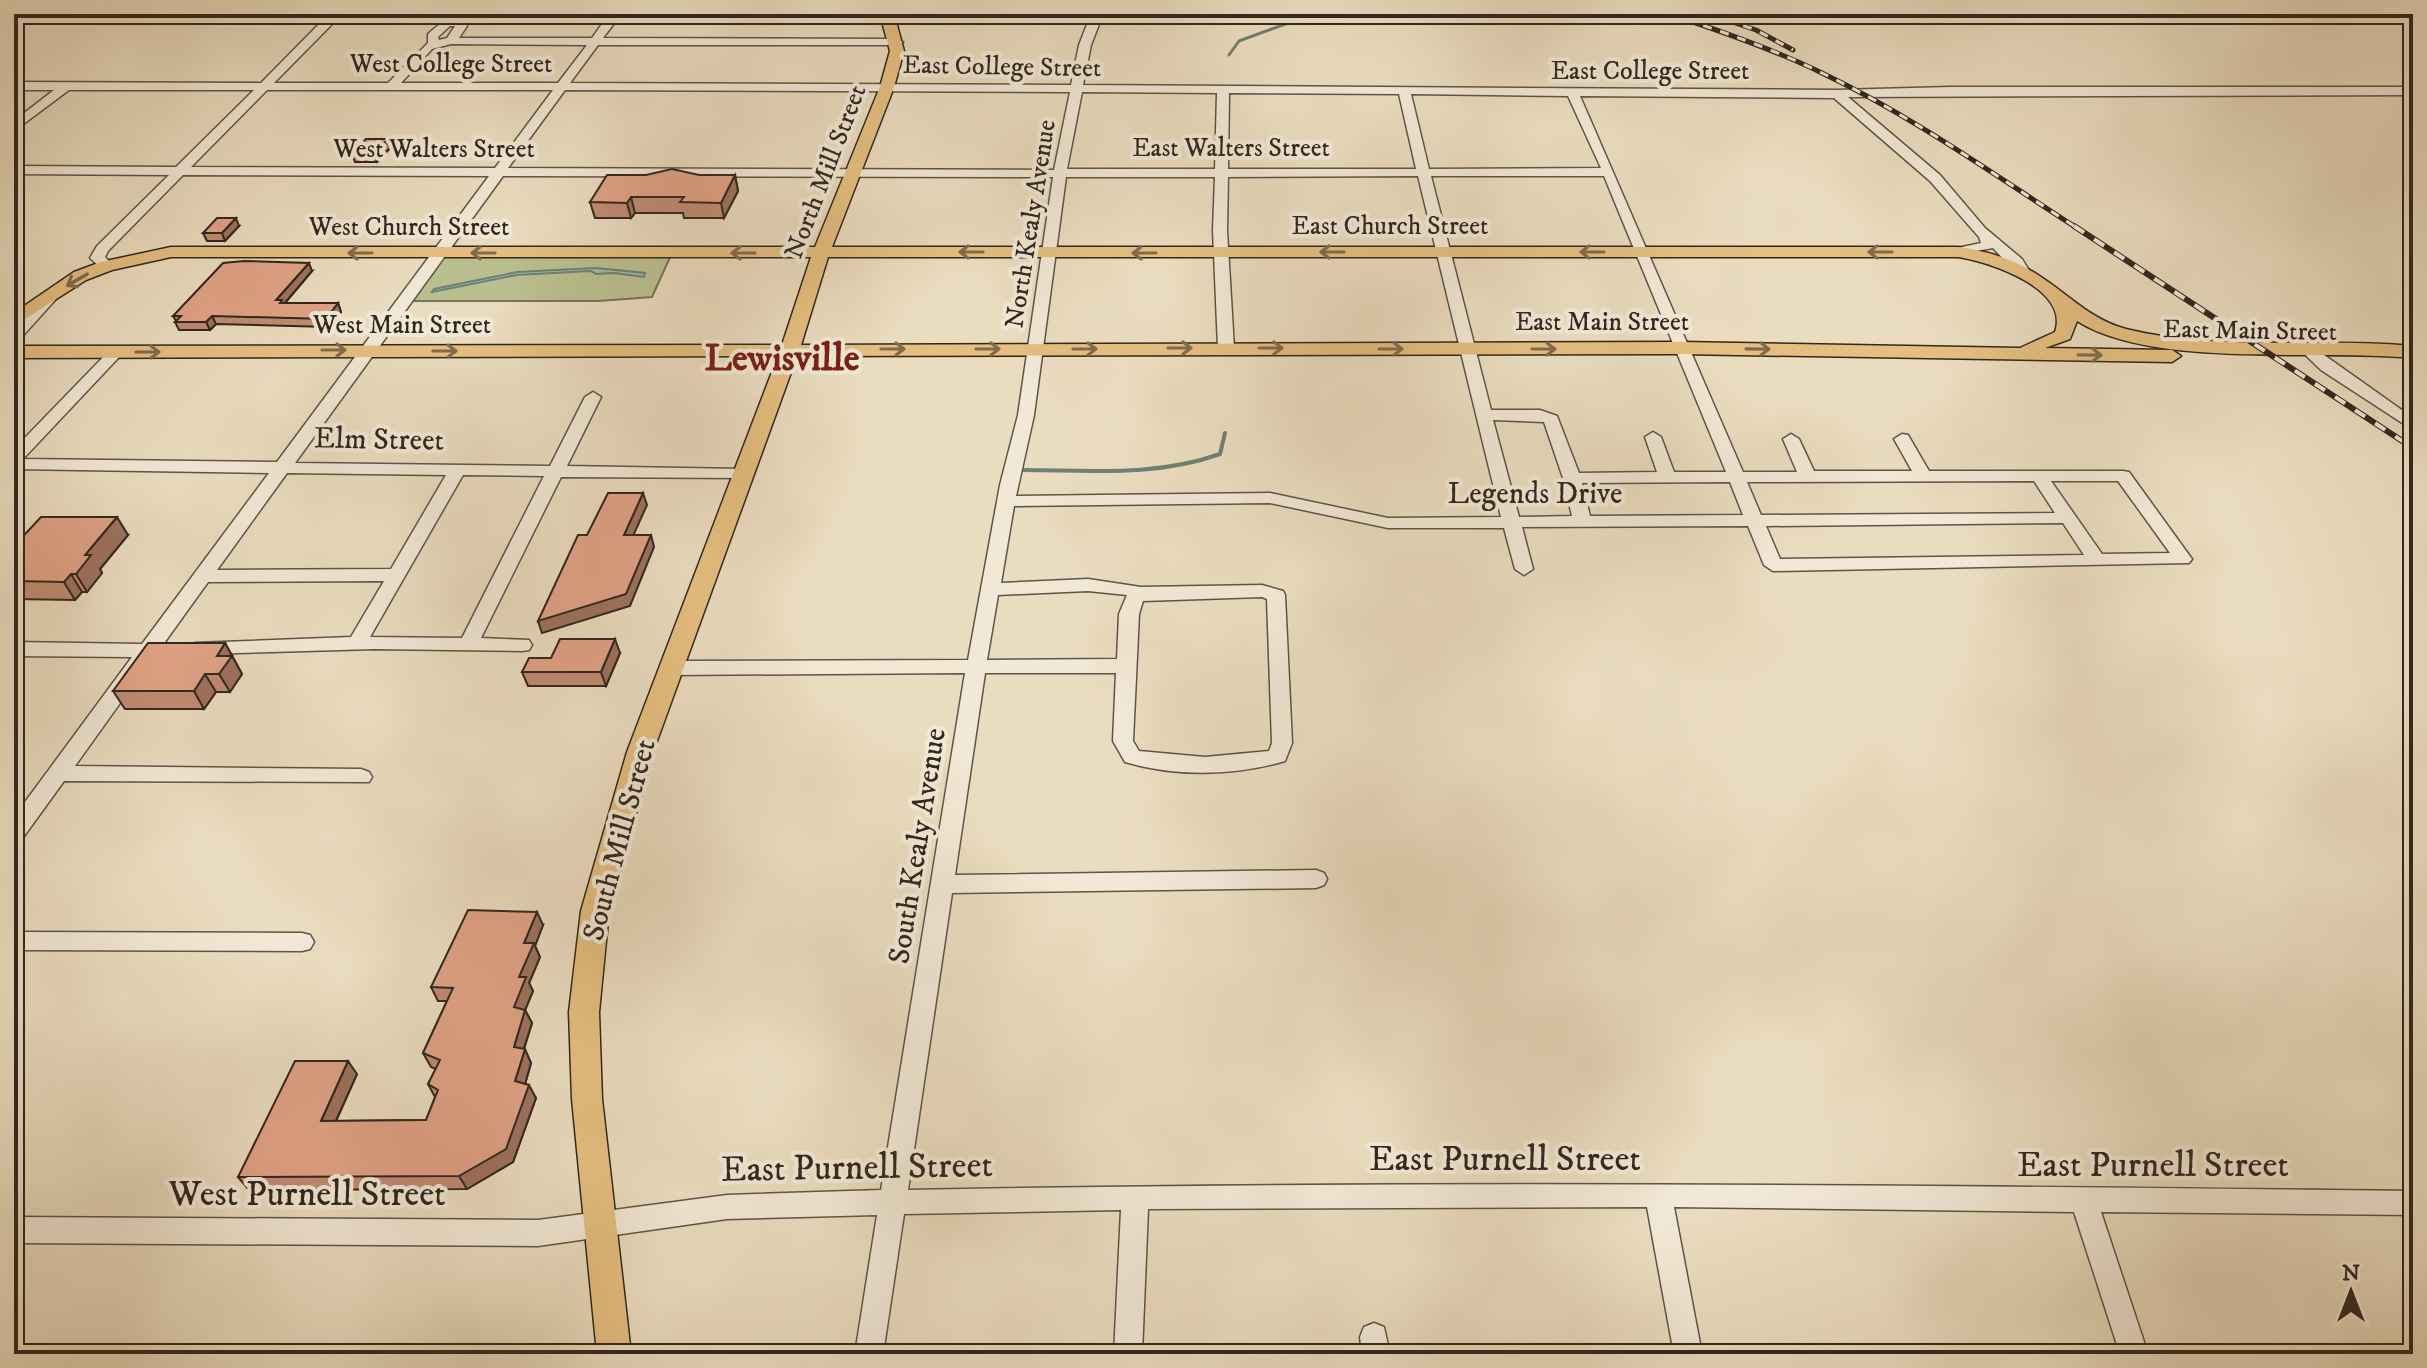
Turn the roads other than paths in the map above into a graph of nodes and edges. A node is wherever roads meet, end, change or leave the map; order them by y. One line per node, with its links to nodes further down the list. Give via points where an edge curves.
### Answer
1 (87, 14): 7 (street)
2 (615, 14): 9 (street)
3 (887, 14): 10 (main road)
4 (1097, 14): 18 (street, North Kealy Avenue, via 1085,45)
5 (1191, 14): 6 (street)
6 (1237, 14)
7 (333, 16): 14 (street)
8 (451, 41): 9 (street); 11 (street); 11 (street, via 460,22 443,26 432,36)
9 (594, 42): 10 (street); 16 (street)
10 (897, 42): 17 (main road, North Mill Street)
11 (430, 47): 15 (street)
12 (14, 86): 13 (street, West College Street)
13 (66, 86): 14 (street, West College Street); 24 (street)
14 (264, 86): 15 (street, West College Street); 29 (street)
15 (392, 86): 16 (street, West College Street)
16 (559, 87): 17 (street, West College Street); 30 (street)
17 (887, 87): 18 (street, East College Street); 32 (main road, North Mill Street)
18 (1078, 90): 19 (street, East College Street); 31 (street, North Kealy Avenue)
19 (1223, 91): 21 (street, East College Street); 26 (street)
20 (2413, 91): 23 (street, East College Street)
21 (1404, 92): 22 (street, East College Street); 27 (street)
22 (1573, 93): 23 (street, East College Street); 28 (street)
23 (1837, 94): 33 (street, via 1935,178)
24 (14, 127)
25 (14, 170): 29 (street, West Walters Street)
26 (1220, 172): 27 (street, East Walters Street); 31 (street, East Walters Street); 42 (street)
27 (1424, 172): 28 (street, East Walters Street); 37 (street)
28 (1609, 172): 38 (street)
29 (178, 173): 30 (street, West Walters Street); 34 (street)
30 (500, 173): 32 (street, West Walters Street); 40 (street)
31 (1062, 173): 32 (street, East Walters Street); 36 (street, North Kealy Avenue)
32 (854, 174): 41 (main road, North Mill Street)
33 (1979, 229): 39 (street, via 1989,245); 44 (street)
34 (107, 245): 35 (main road); 43 (street, via 97,258)
35 (171, 252): 40 (main road, West Church Street, one-way to 35); 43 (main road, West Church Street)
36 (1049, 252): 41 (main road, East Church Street, one-way to 41); 42 (main road, East Church Street, one-way to 36); 52 (street, North Kealy Avenue)
37 (1444, 252): 38 (main road, East Church Street, one-way to 37); 42 (main road, East Church Street, one-way to 42); 53 (street)
38 (1643, 252): 39 (main road, East Church Street, one-way to 38); 50 (street)
39 (1958, 252): 44 (main road, East Church Street)
40 (438, 253): 41 (main road, West Church Street, one-way to 40); 54 (street)
41 (821, 253): 51 (main road, North Mill Street)
42 (1222, 253): 49 (street)
43 (107, 266): 45 (main road, West Church Street, one-way to 45)
44 (2023, 272): 46 (main road, East Main Street)
45 (51, 296): 47 (main road, West Church Street); 48 (street)
46 (2061, 304): 55 (main road, East Main Street, via 2085,320 2144,339); 59 (main road, via 2068,320 2063,335)
47 (14, 321)
48 (14, 337)
49 (1226, 348): 52 (main road, East Main Street, one-way to 49); 53 (main road, East Main Street, one-way to 53)
50 (1680, 348): 53 (main road, East Main Street, one-way to 50); 59 (main road, East Main Street, one-way to 59); 74 (street)
51 (790, 349): 52 (main road, East Main Street, one-way to 52); 54 (main road, West Main Street, one-way to 51); 71 (main road, South Mill Street)
52 (1036, 349): 78 (street, South Kealy Avenue)
53 (1466, 349): 62 (street)
54 (367, 350): 57 (main road, West Main Street, one-way to 54); 68 (street)
55 (2310, 351): 58 (main road, East Main Street); 59 (main road, East Main Street, one-way to 55); 60 (main road, East Main Street); 63 (street)
56 (14, 352): 57 (main road, West Main Street)
57 (116, 352): 67 (street)
58 (2413, 352)
59 (2012, 353)
60 (2413, 363)
61 (593, 397): 70 (street)
62 (1484, 415): 76 (street, via 1551,419); 81 (street)
63 (2413, 425)
64 (1653, 437): 77 (street)
65 (1791, 439): 75 (street)
66 (1902, 439): 72 (street)
67 (14, 462): 68 (street, Elm Street)
68 (284, 467): 69 (street, Elm Street); 86 (street)
69 (458, 469): 70 (street, Elm Street); 85 (street)
70 (555, 470): 71 (street, Elm Street); 90 (street)
71 (742, 474): 95 (main road, South Mill Street)
72 (1923, 476): 73 (street); 75 (street)
73 (2039, 476): 79 (street); 83 (street, via 2123,476 2183,559)
74 (1735, 477): 75 (street); 77 (street); 80 (street)
75 (1808, 477)
76 (1572, 478): 77 (street); 82 (street)
77 (1668, 478)
78 (1006, 501): 81 (street, Legends Drive, via 1270,498 1388,523); 87 (street, South Kealy Avenue)
79 (2067, 518): 80 (street, Legends Drive); 83 (street)
80 (1753, 521): 82 (street, Legends Drive); 83 (street, via 1773,565)
81 (1512, 522): 82 (street, Legends Drive); 84 (street)
82 (1582, 522)
83 (2097, 560)
84 (1524, 569)
85 (396, 575): 86 (street); 89 (street)
86 (206, 576): 93 (street)
87 (990, 590): 88 (street, via 1092,587); 96 (street, South Kealy Avenue)
88 (1141, 593): 94 (street, via 1129,614); 94 (street, via 1276,595 1282,743 1278,756 1254,763 1151,763 1132,757 1123,741)
89 (357, 643): 90 (street); 93 (street)
90 (468, 645): 91 (street)
91 (522, 645)
92 (14, 649): 93 (street)
93 (150, 652): 97 (street)
94 (1128, 666): 96 (street)
95 (671, 668): 96 (street); 109 (main road, South Mill Street, via 629,787 589,950 584,1012 587,1099)
96 (976, 668): 101 (street, South Kealy Avenue)
97 (59, 773): 98 (street); 99 (street)
98 (361, 777)
99 (14, 833)
100 (1316, 879): 101 (street)
101 (944, 884): 106 (street, South Kealy Avenue)
102 (14, 941): 103 (street)
103 (302, 942)
104 (1658, 1195): 105 (street, East Purnell Street); 107 (street, East Purnell Street); 114 (street)
105 (1135, 1199): 106 (street, East Purnell Street); 113 (street)
106 (893, 1202): 109 (street, East Purnell Street, via 690,1208); 112 (street, South Kealy Avenue)
107 (2084, 1202): 108 (street, East Purnell Street); 115 (street)
108 (2413, 1203)
109 (600, 1226): 110 (street, West Purnell Street, via 538,1233); 111 (main road, South Mill Street)
110 (14, 1230)
111 (614, 1354)
112 (869, 1354)
113 (1128, 1354)
114 (1688, 1354)
115 (2134, 1354)

